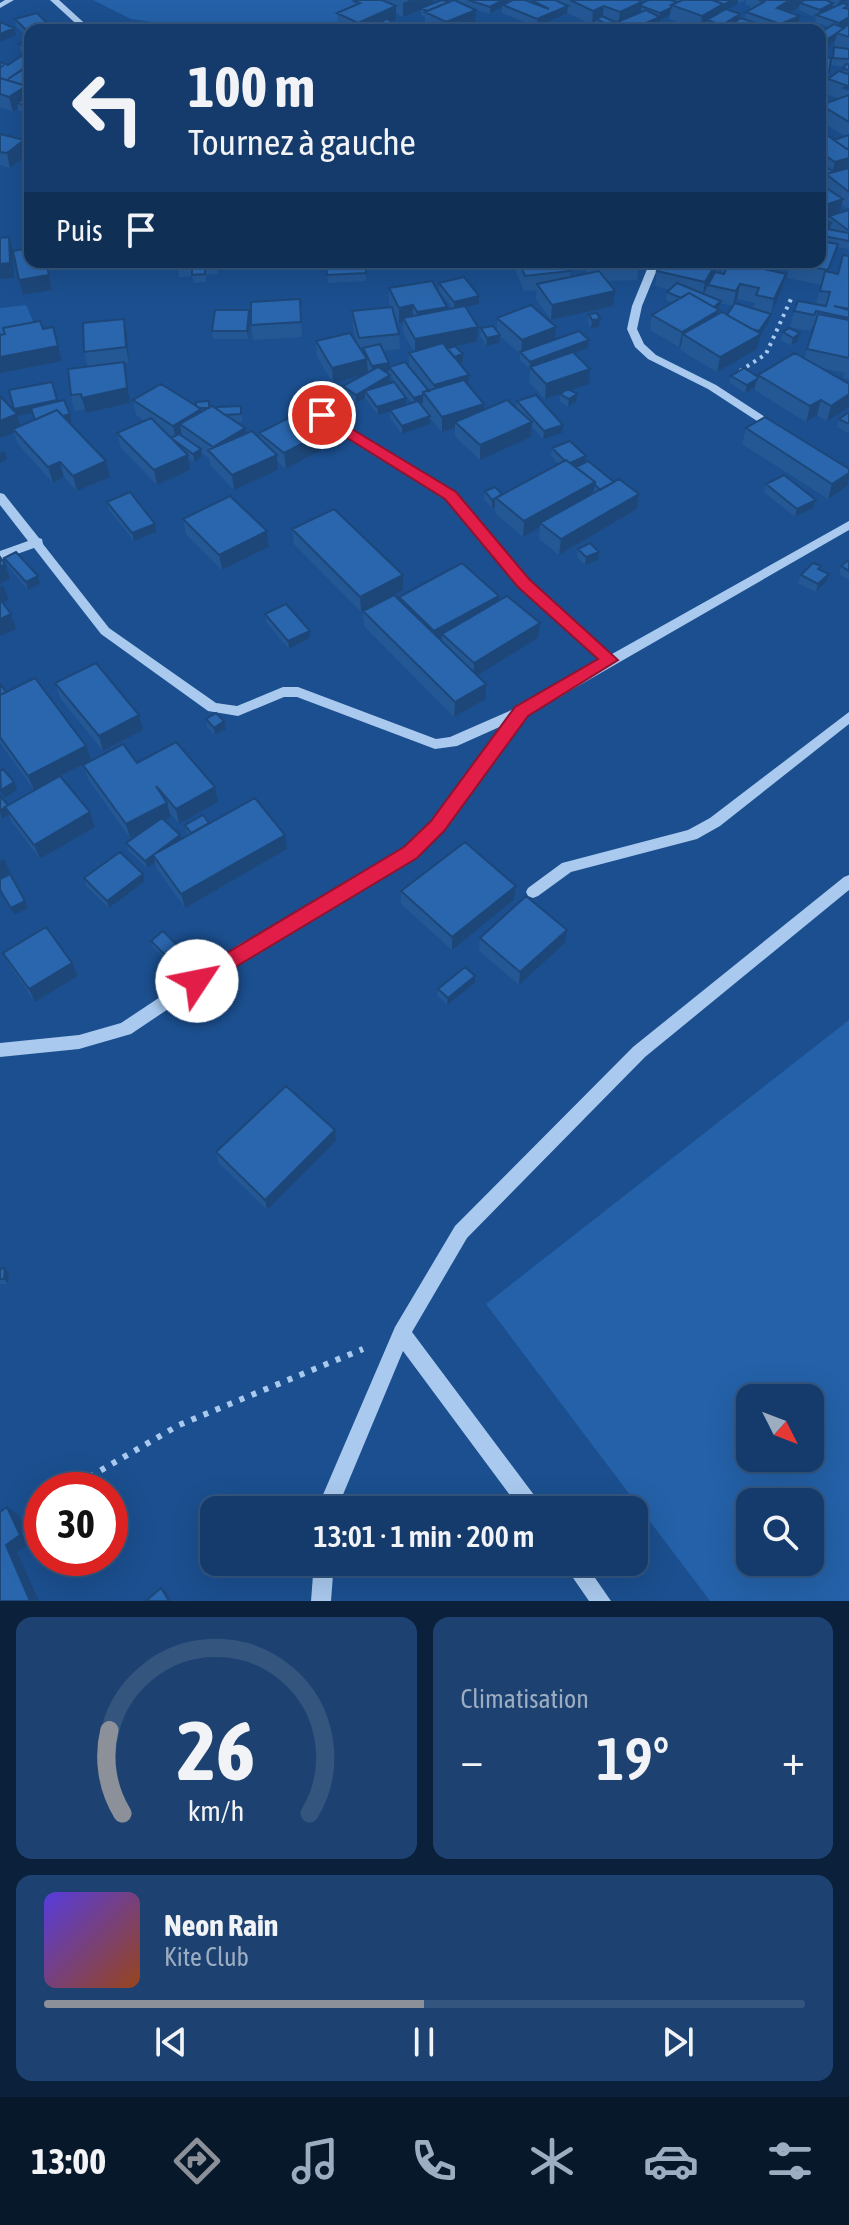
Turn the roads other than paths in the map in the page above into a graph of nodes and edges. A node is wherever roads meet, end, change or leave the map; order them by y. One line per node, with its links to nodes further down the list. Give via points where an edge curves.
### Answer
1 (10, 0): 3 (street)
2 (54, 0): 4 (street)
3 (0, 6)
4 (81, 24)
5 (653, 268): 7 (street, via 632,329 639,345)
6 (322, 415): 12 (street, via 450,495 524,583)
7 (789, 437)
8 (0, 497): 10 (street)
9 (849, 525): 12 (street)
10 (38, 542): 11 (street); 13 (street, via 105,631 213,707 238,711 283,692 298,692 435,744 452,742)
11 (0, 556)
12 (610, 660): 13 (street)
13 (521, 712): 17 (street, via 438,826 411,853 245,949 125,1029 79,1042)
14 (849, 717): 16 (street, via 692,835 567,867)
15 (849, 881): 18 (street, via 639,1052 505,1187 461,1232)
16 (533, 892)
17 (0, 1050)
18 (401, 1333): 19 (street); 20 (street)
19 (332, 1496)
20 (523, 1496)
21 (323, 1576): 23 (street)
22 (582, 1576): 24 (street)
23 (321, 1601)
24 (601, 1601)

